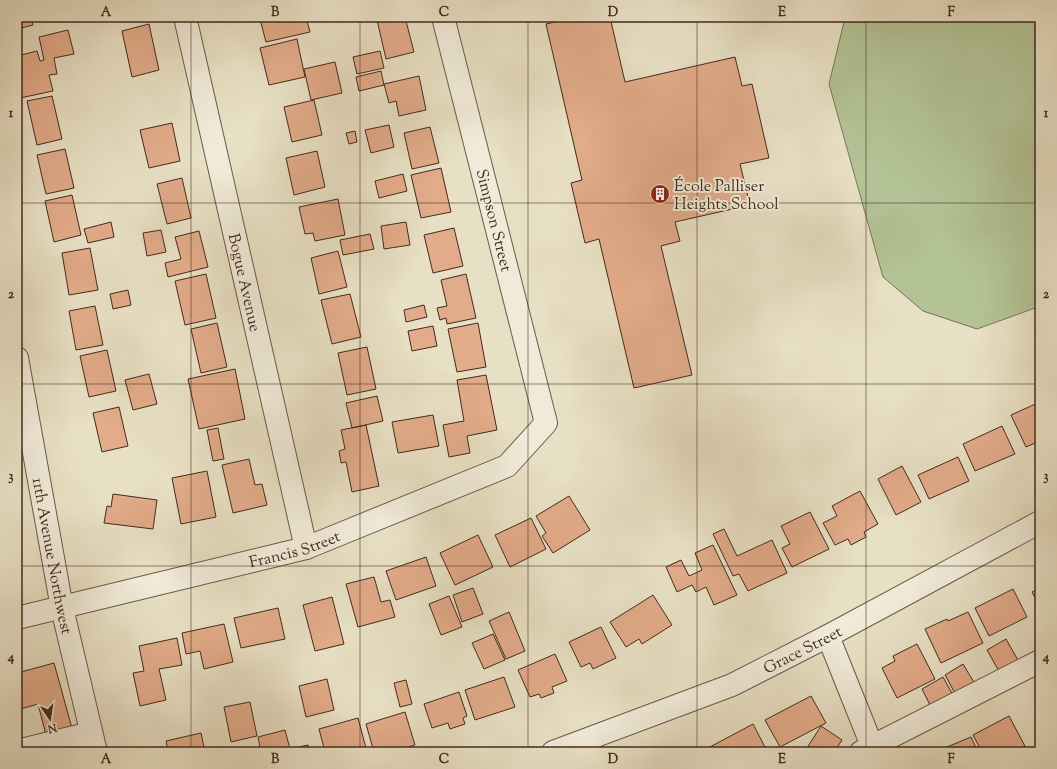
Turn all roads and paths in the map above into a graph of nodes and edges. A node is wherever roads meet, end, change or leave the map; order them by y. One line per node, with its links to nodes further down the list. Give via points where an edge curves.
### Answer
1 (185, 17): 6 (street, Bogue Avenue)
2 (443, 17): 4 (street, Simpson Street)
3 (17, 358): 7 (street, 11th Avenue Northwest)
4 (546, 423): 6 (street, Francis Street, via 507,466)
5 (1040, 522): 9 (street, Grace Street)
6 (306, 548): 7 (street, Francis Street)
7 (62, 608): 8 (street, Francis Street); 11 (street, 11th Avenue Northwest)
8 (17, 618)
9 (828, 636): 12 (street); 14 (street, Grace Street, via 732,685)
10 (1040, 662): 12 (street)
11 (94, 742): 13 (street)
12 (870, 750)
13 (17, 751)
14 (553, 752)

